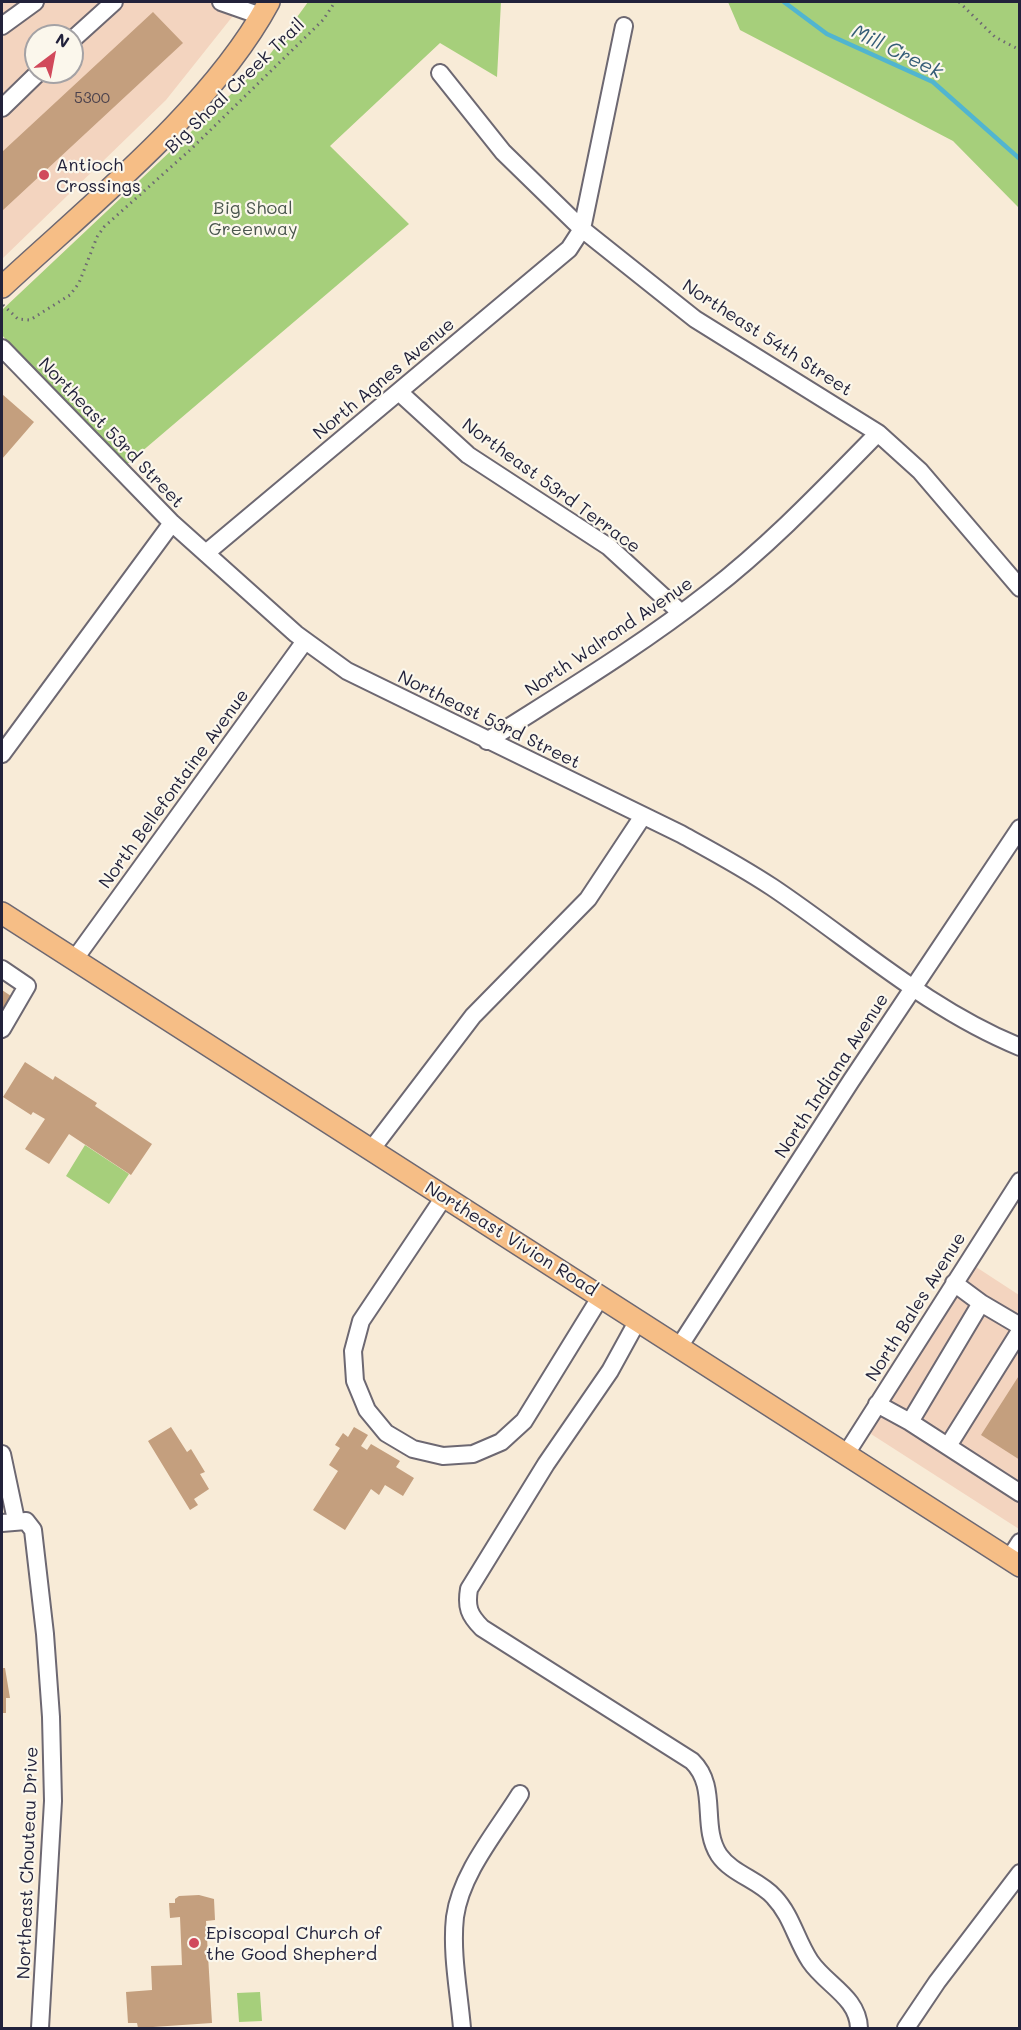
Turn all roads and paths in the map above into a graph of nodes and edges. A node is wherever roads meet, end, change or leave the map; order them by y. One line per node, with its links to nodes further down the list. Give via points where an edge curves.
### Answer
1 (114, 2): 9 (street)
2 (221, 2): 6 (street)
3 (335, 2): 15 (path, Big Shoal Creek Trail, via 323,20 189,151 104,227 79,284 70,295 30,320 18,319)
4 (959, 2): 10 (path, via 995,38)
5 (26, 4): 7 (street)
6 (265, 9): 15 (main road, via 195,103)
7 (2, 26)
8 (624, 26): 14 (street)
9 (84, 29)
10 (1020, 50)
11 (440, 73): 14 (street, Northeast 54th Street, via 504,152)
12 (27, 84): 13 (street)
13 (2, 108)
14 (582, 229): 17 (street, North Agnes Avenue, via 569,249); 18 (street, Northeast 54th Street, via 695,319)
15 (2, 296)
16 (2, 348): 19 (street, Northeast 53rd Street)
17 (399, 392): 20 (street, North Agnes Avenue); 22 (street, Northeast 53rd Terrace, via 468,455 609,547)
18 (878, 433): 21 (street, Northeast 54th Street, via 920,471); 22 (street, North Walrond Avenue, via 795,517 710,592)
19 (171, 523): 20 (street, Northeast 53rd Street); 25 (street)
20 (206, 554): 23 (street, Northeast 53rd Street)
21 (1020, 588)
22 (680, 612): 24 (street, North Walrond Avenue, via 643,642)
23 (305, 641): 24 (street, Northeast 53rd Street, via 347,671); 29 (street, North Bellefontaine Avenue)
24 (487, 741): 26 (street, Northeast 53rd Street)
25 (2, 754)
26 (643, 816): 31 (street, Northeast 53rd Street, via 728,859); 34 (street, via 588,899 473,1016)
27 (1020, 828): 31 (street, North Indiana Avenue)
28 (2, 914): 29 (main road, Northeast Vivion Road)
29 (74, 960): 34 (main road, Northeast Vivion Road)
30 (2, 969): 32 (street, via 27,986)
31 (913, 987): 33 (street, Northeast 53rd Street, via 951,1014); 43 (street, North Indiana Avenue)
32 (2, 1029)
33 (1020, 1047)
34 (371, 1150): 36 (main road, Northeast Vivion Road)
35 (1020, 1181): 37 (street, North Bales Avenue)
36 (444, 1197): 38 (main road, Northeast Vivion Road); 38 (street, via 361,1321 353,1351 355,1381 364,1404 386,1433 413,1449 443,1456 473,1454 501,1442 524,1421)
37 (954, 1283): 39 (street); 44 (street, North Bales Avenue)
38 (601, 1296): 40 (main road, Northeast Vivion Road)
39 (981, 1303): 41 (street); 45 (street)
40 (638, 1320): 43 (main road, Northeast Vivion Road); 56 (street, via 610,1371 468,1589 469,1615 482,1628 701,1769 719,1856 774,1896 793,1922 808,1959 826,1982 853,2004)
41 (1020, 1326)
42 (1020, 1331): 46 (street)
43 (680, 1347): 48 (main road, Northeast Vivion Road)
44 (877, 1404): 45 (street); 48 (street, North Bales Avenue)
45 (910, 1422): 46 (street)
46 (948, 1446): 49 (street)
47 (2, 1454): 50 (street, Northeast Chouteau Drive)
48 (846, 1454): 51 (main road, Northeast Vivion Road)
49 (1020, 1493)
50 (15, 1521): 54 (street, Northeast Chouteau Drive, via 33,1530 52,1726 52,1857)
51 (1016, 1556)
52 (520, 1794): 55 (street, via 469,1876 456,1915 454,1935)
53 (1020, 1873): 57 (street)
54 (40, 2028)
55 (462, 2028)
56 (859, 2028)
57 (906, 2028)

